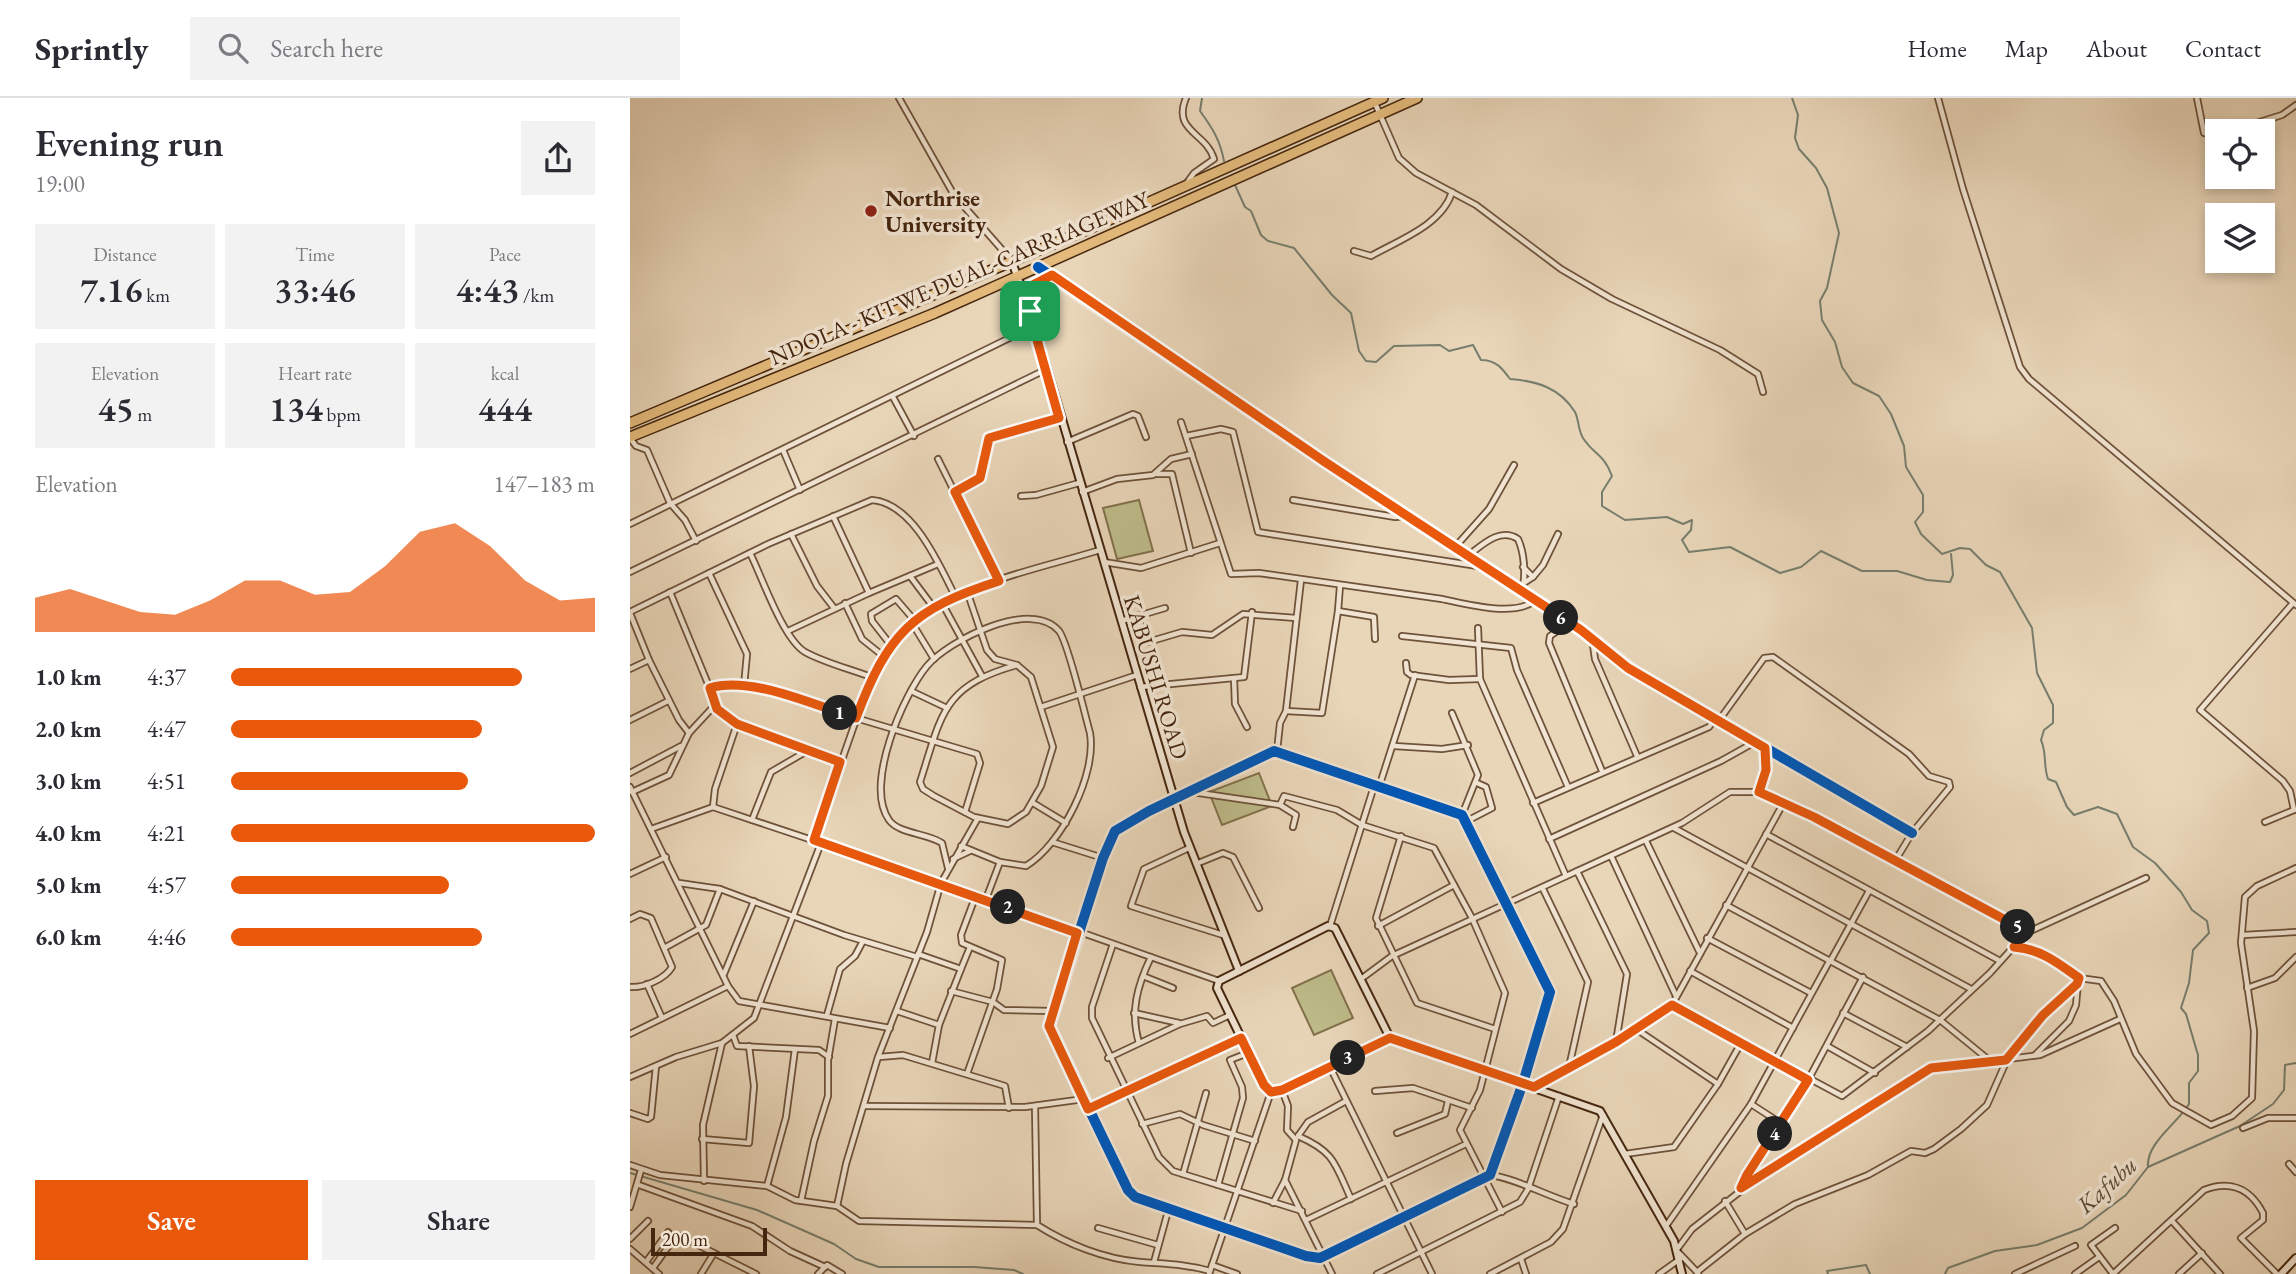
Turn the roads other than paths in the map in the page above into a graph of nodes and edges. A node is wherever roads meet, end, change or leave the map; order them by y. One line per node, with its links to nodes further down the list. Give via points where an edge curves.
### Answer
1 (899, 98): 15 (street, via 954,195)
2 (1186, 98): 12 (street, via 1184,121 1214,159)
3 (1417, 98): 9 (highway, NDOLA - KITWE DUAL-CARRIAGEWAY)
4 (1938, 98): 76 (street, via 2020,367)
5 (2197, 98): 11 (street)
6 (2294, 98): 8 (street)
7 (1377, 99): 9 (street); 12 (highway, NDOLA - KITWE DUAL-CARRIAGEWAY)
8 (2296, 104): 10 (street)
9 (1380, 115): 13 (street, via 1404,164); 16 (highway, NDOLA - KITWE DUAL-CARRIAGEWAY)
10 (2269, 119)
11 (2205, 133)
12 (1186, 185): 15 (highway, NDOLA - KITWE DUAL-CARRIAGEWAY)
13 (1452, 192): 14 (street, via 1446,206 1410,235 1371,256); 22 (street, via 1561,269 1758,374)
14 (1354, 251)
15 (1012, 262): 18 (main road, KABUSHI ROAD); 25 (highway, NDOLA - KITWE DUAL-CARRIAGEWAY)
16 (1038, 267): 17 (street); 18 (highway, NDOLA - KITWE DUAL-CARRIAGEWAY)
17 (1052, 275): 19 (street); 45 (street)
18 (1018, 276): 19 (main road, KABUSHI ROAD); 29 (highway, NDOLA - KITWE DUAL-CARRIAGEWAY)
19 (1023, 290): 20 (main road, KABUSHI ROAD)
20 (1034, 326): 21 (main road, KABUSHI ROAD); 23 (street)
21 (1045, 370): 24 (main road, KABUSHI ROAD); 27 (street)
22 (1763, 393)
23 (893, 397): 27 (street); 32 (street)
24 (1059, 418): 31 (main road, KABUSHI ROAD); 39 (street, via 989,438 980,478)
25 (630, 422)
26 (1181, 422): 28 (street)
27 (914, 436): 38 (street)
28 (1186, 436): 33 (street); 58 (street, via 1221,429 1233,432 1258,532)
29 (630, 437): 43 (street, via 636,446 647,450)
30 (1146, 437): 31 (street, via 1135,414)
31 (1066, 442): 37 (main road, KABUSHI ROAD)
32 (783, 450): 38 (street); 43 (street)
33 (1192, 454): 36 (street, via 1171,458); 50 (street)
34 (938, 459): 39 (street)
35 (1514, 465): 51 (street, via 1489,509)
36 (1153, 475): 40 (street, via 1116,479); 54 (street, via 1172,474)
37 (1079, 483): 40 (main road, KABUSHI ROAD); 41 (street)
38 (800, 490): 49 (street)
39 (955, 492): 65 (street)
40 (1082, 492): 52 (main road, KABUSHI ROAD)
41 (1021, 496)
42 (1293, 500): 45 (street)
43 (670, 503): 46 (street); 49 (street)
44 (833, 516): 47 (street); 57 (street, via 867,501 881,501 918,528); 71 (street)
45 (1410, 516): 51 (street)
46 (630, 524)
47 (790, 534): 53 (street); 77 (street)
48 (1558, 534): 63 (street)
49 (696, 541): 60 (street)
50 (1220, 543): 54 (street); 64 (street, via 1231,575 1259,573)
51 (1456, 546): 55 (street)
52 (1100, 550): 56 (main road, KABUSHI ROAD); 65 (street)
53 (750, 553): 61 (street); 89 (street)
54 (1192, 553): 56 (street, via 1141,568)
55 (1469, 555): 58 (street); 59 (street, via 1490,539 1512,535 1522,547)
56 (1103, 562): 85 (main road, KABUSHI ROAD)
57 (938, 564): 62 (street); 72 (street)
58 (1484, 567): 70 (street)
59 (1523, 567): 63 (street); 66 (street)
60 (630, 572)
61 (708, 573): 69 (street); 109 (street, via 747,654)
62 (910, 576): 71 (street); 78 (street)
63 (1533, 577): 66 (street)
64 (1301, 580): 67 (street); 84 (street)
65 (999, 581): 68 (street)
66 (1524, 583): 70 (street)
67 (1340, 586): 73 (street, via 1470,607 1515,608); 80 (street)
68 (967, 591): 72 (street); 90 (street)
69 (670, 592): 81 (street); 111 (street)
70 (1521, 592): 73 (street)
71 (869, 593): 74 (street)
72 (955, 596): 75 (street)
73 (1534, 601): 87 (street)
74 (845, 603): 77 (street); 97 (street, via 862,639)
75 (942, 603): 78 (street); 94 (street)
76 (2295, 604): 151 (street, via 2200,710 2283,782)
77 (834, 608): 89 (street)
78 (934, 608): 86 (street)
79 (1165, 608): 83 (street)
80 (1338, 611): 93 (street, via 1372,616); 118 (street, via 1322,713)
81 (630, 612): 99 (street)
82 (1252, 612): 83 (street, via 1231,619 1212,635 1182,632 1148,642); 84 (street); 107 (street, via 1246,676)
83 (1137, 616): 85 (street)
84 (1296, 618): 118 (street)
85 (1120, 621): 103 (main road, KABUSHI ROAD)
86 (914, 622): 95 (street); 95 (street, via 896,599 871,614); 98 (street)
87 (1569, 623): 92 (street); 137 (street, via 1550,636 1549,643)
88 (1478, 628): 96 (street)
89 (788, 631): 106 (street, via 806,652)
90 (981, 631): 94 (street); 101 (street, via 990,654); 113 (street, via 1028,617 1054,627 1063,640)
91 (1402, 636): 96 (street)
92 (1592, 638): 121 (street, via 1628,668); 135 (street, via 1595,659)
93 (1375, 639)
94 (961, 640): 98 (street); 104 (street)
95 (890, 644): 97 (street)
96 (1478, 645): 108 (street); 141 (street, via 1511,648)
97 (882, 655): 106 (street)
98 (934, 659): 112 (street)
99 (649, 660): 102 (street); 114 (street)
100 (1406, 663): 105 (street, via 1407,673)
101 (1017, 665): 104 (street); 116 (street, via 1030,674)
102 (630, 669)
103 (1137, 675): 110 (main road, KABUSHI ROAD); 113 (street)
104 (982, 676): 117 (street, via 964,686)
105 (1415, 676): 108 (street); 131 (street)
106 (871, 677): 120 (street)
107 (1234, 678): 110 (street); 124 (street, via 1236,704)
108 (1480, 679): 148 (street)
109 (744, 686): 111 (street); 120 (street)
110 (1140, 687): 145 (main road, KABUSHI ROAD)
111 (710, 688): 115 (street)
112 (911, 691): 117 (street); 125 (street)
113 (1079, 695): 116 (street); 159 (street, via 1093,747)
114 (668, 701): 122 (street); 126 (street)
115 (715, 705): 123 (street); 126 (street)
116 (1041, 707): 147 (street, via 1053,747)
117 (947, 708): 127 (street)
118 (1286, 711): 134 (street)
119 (1452, 713): 130 (street)
120 (856, 718): 125 (street); 136 (street)
121 (1718, 718): 128 (street); 135 (street, via 1709,727); 165 (street, via 1764,658 1778,660 1909,754 1929,776 1951,785)
122 (630, 720)
123 (737, 724): 133 (street); 150 (street)
124 (1247, 727)
125 (895, 730): 127 (street); 184 (street, via 880,784 886,815 896,826 942,843)
126 (689, 733): 129 (street)
127 (934, 741): 152 (street, via 920,786); 152 (street, via 980,756)
128 (1755, 743): 132 (street); 168 (street)
129 (681, 745): 138 (street); 142 (street, via 669,775)
130 (1468, 745): 131 (street); 139 (street)
131 (1394, 747): 140 (street)
132 (1765, 748): 144 (street, via 1766,770); 165 (street)
133 (808, 750): 136 (street); 156 (street, via 771,772)
134 (1277, 751): 140 (street); 143 (street)
135 (1637, 756): 137 (street)
136 (840, 762): 169 (street)
137 (1602, 771): 141 (street)
138 (630, 773)
139 (1477, 783): 154 (street); 157 (street, via 1486,787 1492,808)
140 (1378, 784): 154 (street); 160 (street)
141 (1568, 787): 148 (street)
142 (631, 790): 163 (street)
143 (1191, 792): 145 (street); 149 (street)
144 (1759, 792): 146 (street); 162 (street, via 1730,792)
145 (1175, 800): 174 (main road, KABUSHI ROAD); 178 (street, via 1115,831)
146 (1784, 802): 166 (street); 180 (street)
147 (1033, 803): 155 (street, via 1012,823); 159 (street)
148 (1533, 803): 168 (street)
149 (1280, 805): 160 (street, via 1286,796 1337,810); 161 (street, via 1296,815)
150 (713, 807): 156 (street); 163 (street)
151 (2295, 809): 158 (street)
152 (965, 812): 153 (street)
153 (971, 815): 155 (street); 164 (street)
154 (1462, 815): 157 (street)
155 (978, 818): 164 (street)
156 (752, 820): 169 (street)
157 (1467, 821): 199 (street)
158 (2266, 822)
159 (1066, 823): 171 (street)
160 (1362, 825): 167 (street); 206 (street)
161 (1293, 827)
162 (1674, 827): 170 (street); 183 (street)
163 (651, 829): 177 (street)
164 (973, 829): 173 (street)
165 (1912, 832): 180 (street)
166 (1766, 834): 183 (street); 195 (street)
167 (1401, 836): 192 (street, via 1434,848); 207 (street, via 1380,900)
168 (1549, 839): 188 (street)
169 (814, 840): 172 (street)
170 (1646, 841): 176 (street); 220 (street)
171 (1052, 842): 178 (street); 181 (street, via 1026,866)
172 (821, 843): 191 (street); 202 (street)
173 (961, 846): 175 (street); 179 (street)
174 (1189, 848): 182 (main road, KABUSHI ROAD); 212 (street, via 1144,869 1131,906)
175 (970, 851): 179 (street); 181 (street)
176 (1611, 856): 186 (street); 245 (street)
177 (666, 857): 187 (street); 190 (street)
178 (1103, 858): 210 (street)
179 (953, 860): 184 (street)
180 (1895, 861): 211 (street)
181 (1000, 862): 197 (street)
182 (1195, 864): 201 (street, via 1223,853 1233,857); 212 (main road, KABUSHI ROAD)
183 (1748, 867): 200 (street); 205 (street)
184 (948, 868): 191 (street)
185 (2296, 868): 213 (street, via 2247,894)
186 (1577, 871): 188 (street); 269 (street, via 1627,974)
187 (630, 874)
188 (1566, 876): 194 (street)
189 (2146, 878): 211 (street)
190 (678, 883): 193 (street); 208 (street)
191 (941, 883): 196 (street); 221 (street)
192 (1454, 885): 203 (street); 207 (street)
193 (720, 889): 198 (street); 208 (street)
194 (1543, 889): 199 (street); 288 (street, via 1588,982)
195 (1869, 891): 205 (street); 226 (street)
196 (976, 895): 197 (street); 218 (street, via 960,939)
197 (986, 899): 210 (street)
198 (754, 901): 202 (street); 230 (street)
199 (1507, 901): 203 (street); 294 (street, via 1550,992)
200 (1726, 905): 214 (street); 225 (street)
201 (1259, 908)
202 (794, 915): 215 (street); 247 (street)
203 (1472, 918): 222 (street); 263 (street, via 1506,993)
204 (630, 919): 217 (street, via 640,914 650,918)
205 (1851, 924): 225 (street); 242 (street)
206 (1330, 926): 228 (main road); 234 (main road, via 1337,931)
207 (1378, 926): 222 (street)
208 (701, 929): 217 (street); 230 (street)
209 (2296, 932): 213 (street)
210 (1077, 933): 216 (street); 249 (street)
211 (2026, 933): 219 (street)
212 (1223, 935): 228 (main road, KABUSHI ROAD)
213 (2243, 935): 241 (street)
214 (1707, 938): 220 (street); 244 (street)
215 (863, 941): 221 (street); 253 (street, via 841,969)
216 (1113, 944): 223 (street); 281 (street, via 1092,1007)
217 (666, 947): 236 (street, via 670,971)
218 (970, 947): 227 (street); 246 (street, via 1001,958)
219 (2014, 947): 226 (street); 233 (street, via 2038,951)
220 (1700, 951): 229 (street)
221 (918, 956): 227 (street); 250 (street)
222 (1392, 956): 234 (street); 263 (street, via 1417,1003)
223 (1151, 957): 231 (street); 235 (street)
224 (2296, 957): 241 (street, via 2275,978)
225 (1830, 960): 232 (street); 244 (street)
226 (2000, 961): 242 (street)
227 (961, 969): 243 (street)
228 (1239, 971): 235 (main road)
229 (1690, 971): 245 (street); 262 (street)
230 (723, 975): 238 (street)
231 (1143, 976): 240 (street); 251 (street)
232 (1863, 977): 252 (street); 258 (street)
233 (2079, 978): 237 (street); 257 (street, via 2101,981)
234 (1361, 979): 268 (main road)
235 (1219, 982): 254 (main road, via 1217,988)
236 (647, 984): 239 (street); 255 (street)
237 (2077, 984): 279 (street, via 2069,1021); 282 (street, via 2043,1015)
238 (728, 986): 247 (street, via 739,1001); 255 (street)
239 (630, 987)
240 (1173, 988)
241 (2247, 988): 257 (street, via 2254,1031 2251,1101 2211,1125 2172,1103 2136,1054)
242 (1972, 989): 258 (street)
243 (951, 991): 246 (street); 260 (street)
244 (1811, 993): 262 (street)
245 (1676, 997): 248 (street)
246 (993, 1002): 249 (street, via 1004,1010); 291 (street)
247 (760, 1004): 253 (street); 266 (street, via 754,1017)
248 (1672, 1005): 264 (street); 272 (street)
249 (1051, 1010): 303 (street, via 1052,1034)
250 (897, 1011): 260 (street); 261 (street)
251 (1134, 1013): 259 (street); 271 (street)
252 (1843, 1013): 274 (street); 275 (street)
253 (827, 1015): 256 (street)
254 (1230, 1015): 259 (street, via 1213,1023 1207,1016); 267 (main road)
255 (662, 1018): 265 (street)
256 (835, 1019): 261 (street); 278 (street)
257 (2120, 1019): 279 (street, via 2062,1048)
258 (1940, 1020): 275 (street); 284 (street)
259 (1180, 1024): 271 (street)
260 (939, 1025): 285 (street)
261 (890, 1028): 280 (street)
262 (1793, 1028): 283 (street)
263 (1495, 1029): 289 (street)
264 (1636, 1029): 269 (street); 295 (street)
265 (630, 1034)
266 (733, 1034): 270 (street); 273 (street, via 737,1046)
267 (1241, 1038): 277 (main road); 300 (street)
268 (1390, 1038): 287 (main road); 289 (main road)
269 (1616, 1042): 288 (street)
270 (722, 1043): 286 (street); 322 (street)
271 (1139, 1043): 281 (street)
272 (1741, 1043): 283 (street); 295 (street)
273 (749, 1046): 276 (street); 322 (street, via 754,1086 750,1143)
274 (1826, 1046): 290 (street); 293 (street)
275 (1907, 1047): 290 (street)
276 (795, 1049): 278 (street); 337 (street, via 786,1117)
277 (1248, 1053): 299 (main road); 320 (street, via 1230,1060 1243,1098)
278 (829, 1056): 343 (street, via 828,1096)
279 (2034, 1056): 282 (street)
280 (878, 1057): 285 (street, via 895,1054); 307 (street)
281 (1108, 1058): 300 (street)
282 (2006, 1060): 284 (street); 361 (street, via 1987,1105 1934,1149 1911,1151 1879,1170 1795,1205)
283 (1775, 1061): 293 (street); 306 (street)
284 (1989, 1061): 338 (street, via 1929,1069)
285 (932, 1063): 291 (street)
286 (656, 1066): 292 (street); 312 (street, via 651,1117)
287 (1330, 1067): 297 (main road); 304 (street)
288 (1569, 1068): 296 (street)
289 (1486, 1071): 294 (main road); 310 (street)
290 (1875, 1073): 293 (street, via 1842,1097)
291 (967, 1074): 309 (street, via 1005,1086)
292 (630, 1077)
293 (1808, 1080): 317 (street)
294 (1523, 1083): 296 (main road); 330 (street)
295 (1718, 1084): 325 (street, via 1674,1147)
296 (1534, 1087): 302 (main road)
297 (1282, 1090): 299 (main road); 321 (street, via 1288,1106 1287,1130)
298 (1375, 1091): 305 (street, via 1413,1088)
299 (1271, 1092): 323 (street)
300 (1127, 1093): 311 (street); 316 (street)
301 (1206, 1093): 315 (street)
302 (1559, 1096): 313 (main road); 339 (street)
303 (1084, 1100): 308 (street); 311 (street)
304 (1346, 1101): 321 (street, via 1308,1122); 335 (street)
305 (1448, 1101): 310 (street); 319 (street, via 1445,1114)
306 (1751, 1104): 317 (street); 356 (street)
307 (864, 1106): 309 (street); 346 (street)
308 (1035, 1106): 309 (street); 355 (street)
309 (1009, 1108)
310 (1472, 1108): 324 (street, via 1460,1130)
311 (1088, 1109): 348 (street, via 1128,1189 1135,1197)
312 (630, 1113)
313 (1604, 1114): 325 (main road); 345 (street)
314 (2296, 1118): 318 (street, via 2268,1118)
315 (1199, 1123): 316 (street, via 1178,1114); 320 (street); 329 (street)
316 (1142, 1124): 329 (street, via 1162,1161)
317 (1782, 1124): 338 (street)
318 (2243, 1128)
319 (1398, 1133)
320 (1234, 1134): 323 (street); 336 (street)
321 (1297, 1138): 333 (street); 341 (street, via 1324,1148)
322 (702, 1139): 334 (street)
323 (1255, 1141): 340 (street)
324 (1466, 1144): 332 (street); 335 (street)
325 (1625, 1154): 356 (main road)
326 (2289, 1164): 328 (street)
327 (630, 1165): 331 (street)
328 (2296, 1172)
329 (1183, 1174): 336 (street)
330 (1490, 1175): 332 (street); 339 (street)
331 (640, 1178): 334 (street); 347 (street); 376 (street, via 752,1226)
332 (1485, 1178): 350 (street); 351 (street)
333 (1285, 1180): 344 (street); 349 (street)
334 (704, 1181): 337 (street)
335 (1386, 1182): 341 (street); 351 (street)
336 (1218, 1185): 340 (street)
337 (766, 1186): 343 (street)
338 (1741, 1188): 342 (street)
339 (1528, 1189): 345 (street); 350 (street, via 1520,1202)
340 (1238, 1193): 344 (street); 358 (street)
341 (1351, 1199): 352 (street)
342 (1725, 1201): 361 (street); 368 (street, via 1692,1229)
343 (801, 1202): 346 (street)
344 (1273, 1203): 349 (street)
345 (1574, 1204): 373 (street, via 1556,1238)
346 (837, 1206): 355 (street, via 859,1221)
347 (630, 1207)
348 (1168, 1210): 358 (street); 363 (street)
349 (1301, 1211): 352 (street)
350 (1502, 1212): 366 (street)
351 (1404, 1217): 366 (street); 370 (street)
352 (1306, 1220): 370 (street)
353 (648, 1221): 362 (street)
354 (2172, 1221): 369 (street); 371 (street, via 2113,1274); 397 (street, via 2204,1190 2236,1186 2252,1197 2263,1213 2263,1220 2241,1238)
355 (1037, 1225): 375 (street, via 1083,1248)
356 (1666, 1226): 368 (main road)
357 (1098, 1228): 363 (street)
358 (1225, 1228): 370 (street, via 1306,1256); 378 (street)
359 (2115, 1228): 371 (street, via 2091,1245)
360 (668, 1232): 374 (street)
361 (1745, 1234): 379 (street)
362 (630, 1239)
363 (1158, 1245): 375 (street)
364 (2075, 1246): 393 (street)
365 (630, 1249): 374 (street)
366 (1421, 1252): 387 (street); 388 (street)
367 (714, 1253): 377 (street, via 677,1237); 381 (street); 382 (street)
368 (1679, 1253): 379 (street); 391 (street); 392 (main road)
369 (2202, 1253): 395 (street); 396 (street)
370 (1323, 1256): 386 (street)
371 (2099, 1257): 394 (street)
372 (2296, 1258): 397 (main road)
373 (1521, 1259): 389 (street); 390 (street)
374 (646, 1262): 377 (street)
375 (1154, 1262): 378 (street)
376 (825, 1267): 383 (street); 384 (street)
377 (653, 1268): 380 (street)
378 (1210, 1270): 385 (street)
379 (1697, 1273)
380 (659, 1274)
381 (701, 1274)
382 (756, 1274)
383 (818, 1274)
384 (842, 1274)
385 (1237, 1274)
386 (1332, 1274)
387 (1377, 1274)
388 (1433, 1274)
389 (1490, 1274)
390 (1526, 1274)
391 (1659, 1274)
392 (1682, 1274)
393 (2015, 1274)
394 (2075, 1274)
395 (2179, 1274)
396 (2220, 1274)
397 (2279, 1274)

